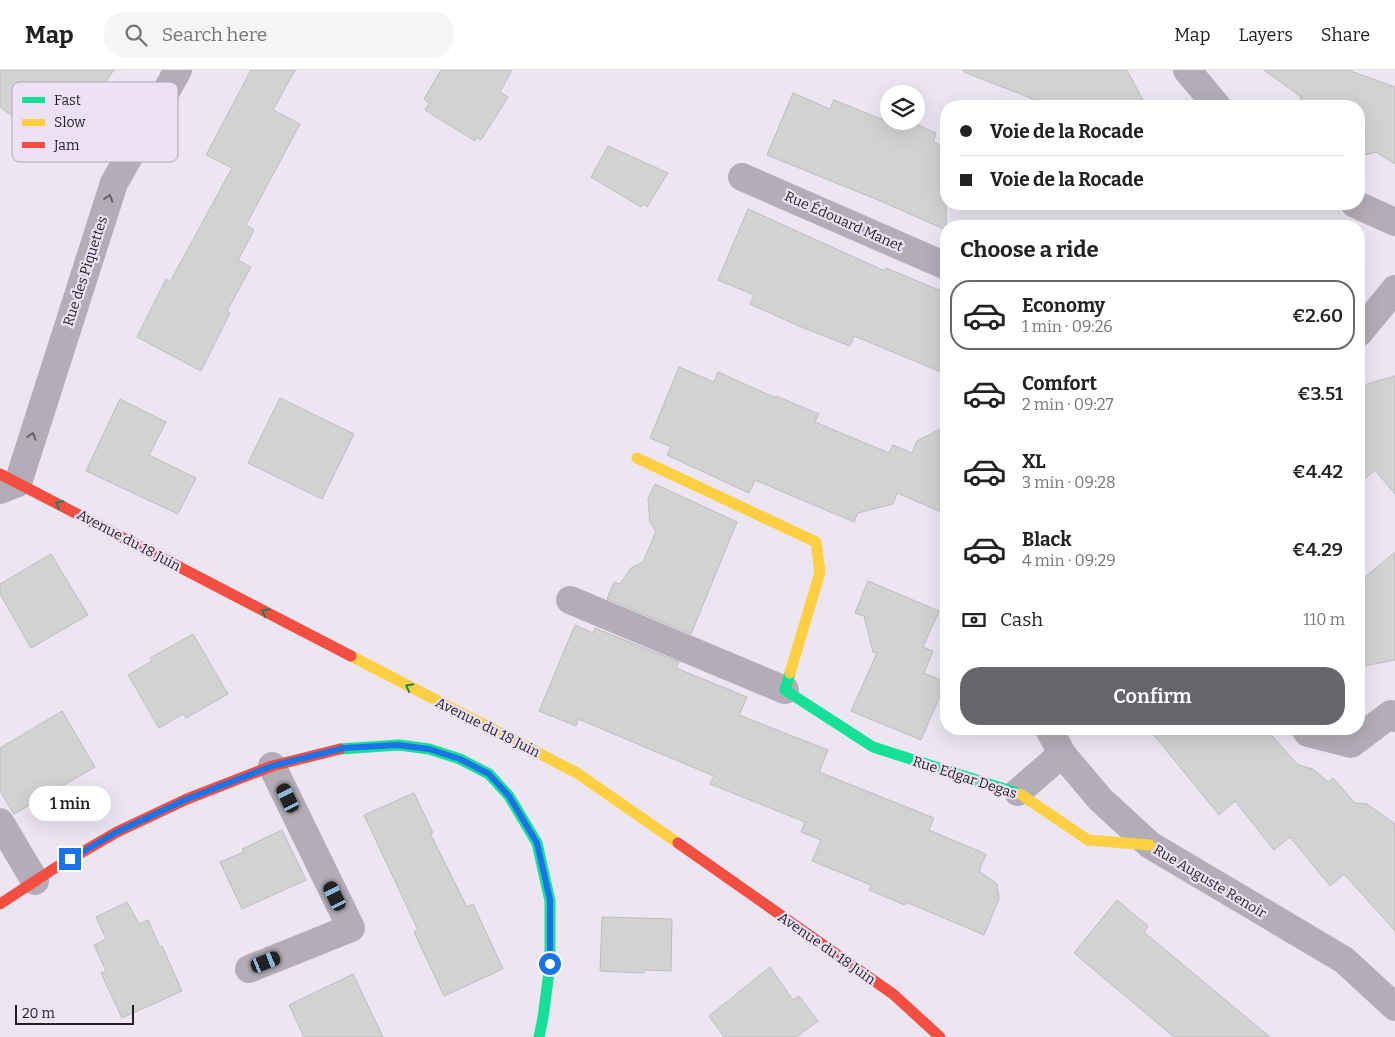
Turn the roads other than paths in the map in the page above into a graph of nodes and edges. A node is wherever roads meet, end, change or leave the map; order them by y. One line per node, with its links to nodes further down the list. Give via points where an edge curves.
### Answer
1 (178, 70): 3 (street, Rue des Piquettes, one-way to 1)
2 (1187, 70): 4 (street)
3 (171, 82)
4 (1212, 100)
5 (126, 162): 13 (street, Rue des Piquettes, one-way to 5, via 114,183)
6 (742, 177): 9 (street, Rue Édouard Manet)
7 (1365, 208): 8 (street)
8 (1395, 222)
9 (940, 263)
10 (1395, 289): 11 (street)
11 (1365, 326)
12 (637, 458): 15 (street, via 816,542 820,572)
13 (6, 482): 31 (street, Avenue du 18 Juin, one-way to 13, via 893,994 577,773)
14 (570, 600): 15 (street, Rue Edgar Degas)
15 (785, 690): 23 (street, Rue Edgar Degas, via 873,747)
16 (1395, 718): 17 (street, via 1391,714)
17 (1365, 733)
18 (1052, 735): 21 (street, Rue Auguste Renoir)
19 (1316, 735): 20 (street, via 1350,744)
20 (1362, 735)
21 (1062, 754): 23 (street); 25 (street, Rue Auguste Renoir, via 1100,800)
22 (272, 766): 26 (street, via 187,799 117,832); 28 (street, via 351,928); 30 (street, via 344,748 398,745 452,756 489,774 509,796 537,843 550,900 550,964)
23 (1018, 792): 25 (street, Rue Edgar Degas, via 1088,840)
24 (0, 822): 26 (street)
25 (1150, 845): 29 (street, Rue Auguste Renoir, via 1344,960)
26 (35, 881): 27 (street)
27 (0, 904)
28 (249, 969)
29 (1395, 1007)
30 (539, 1037)
31 (940, 1037)

